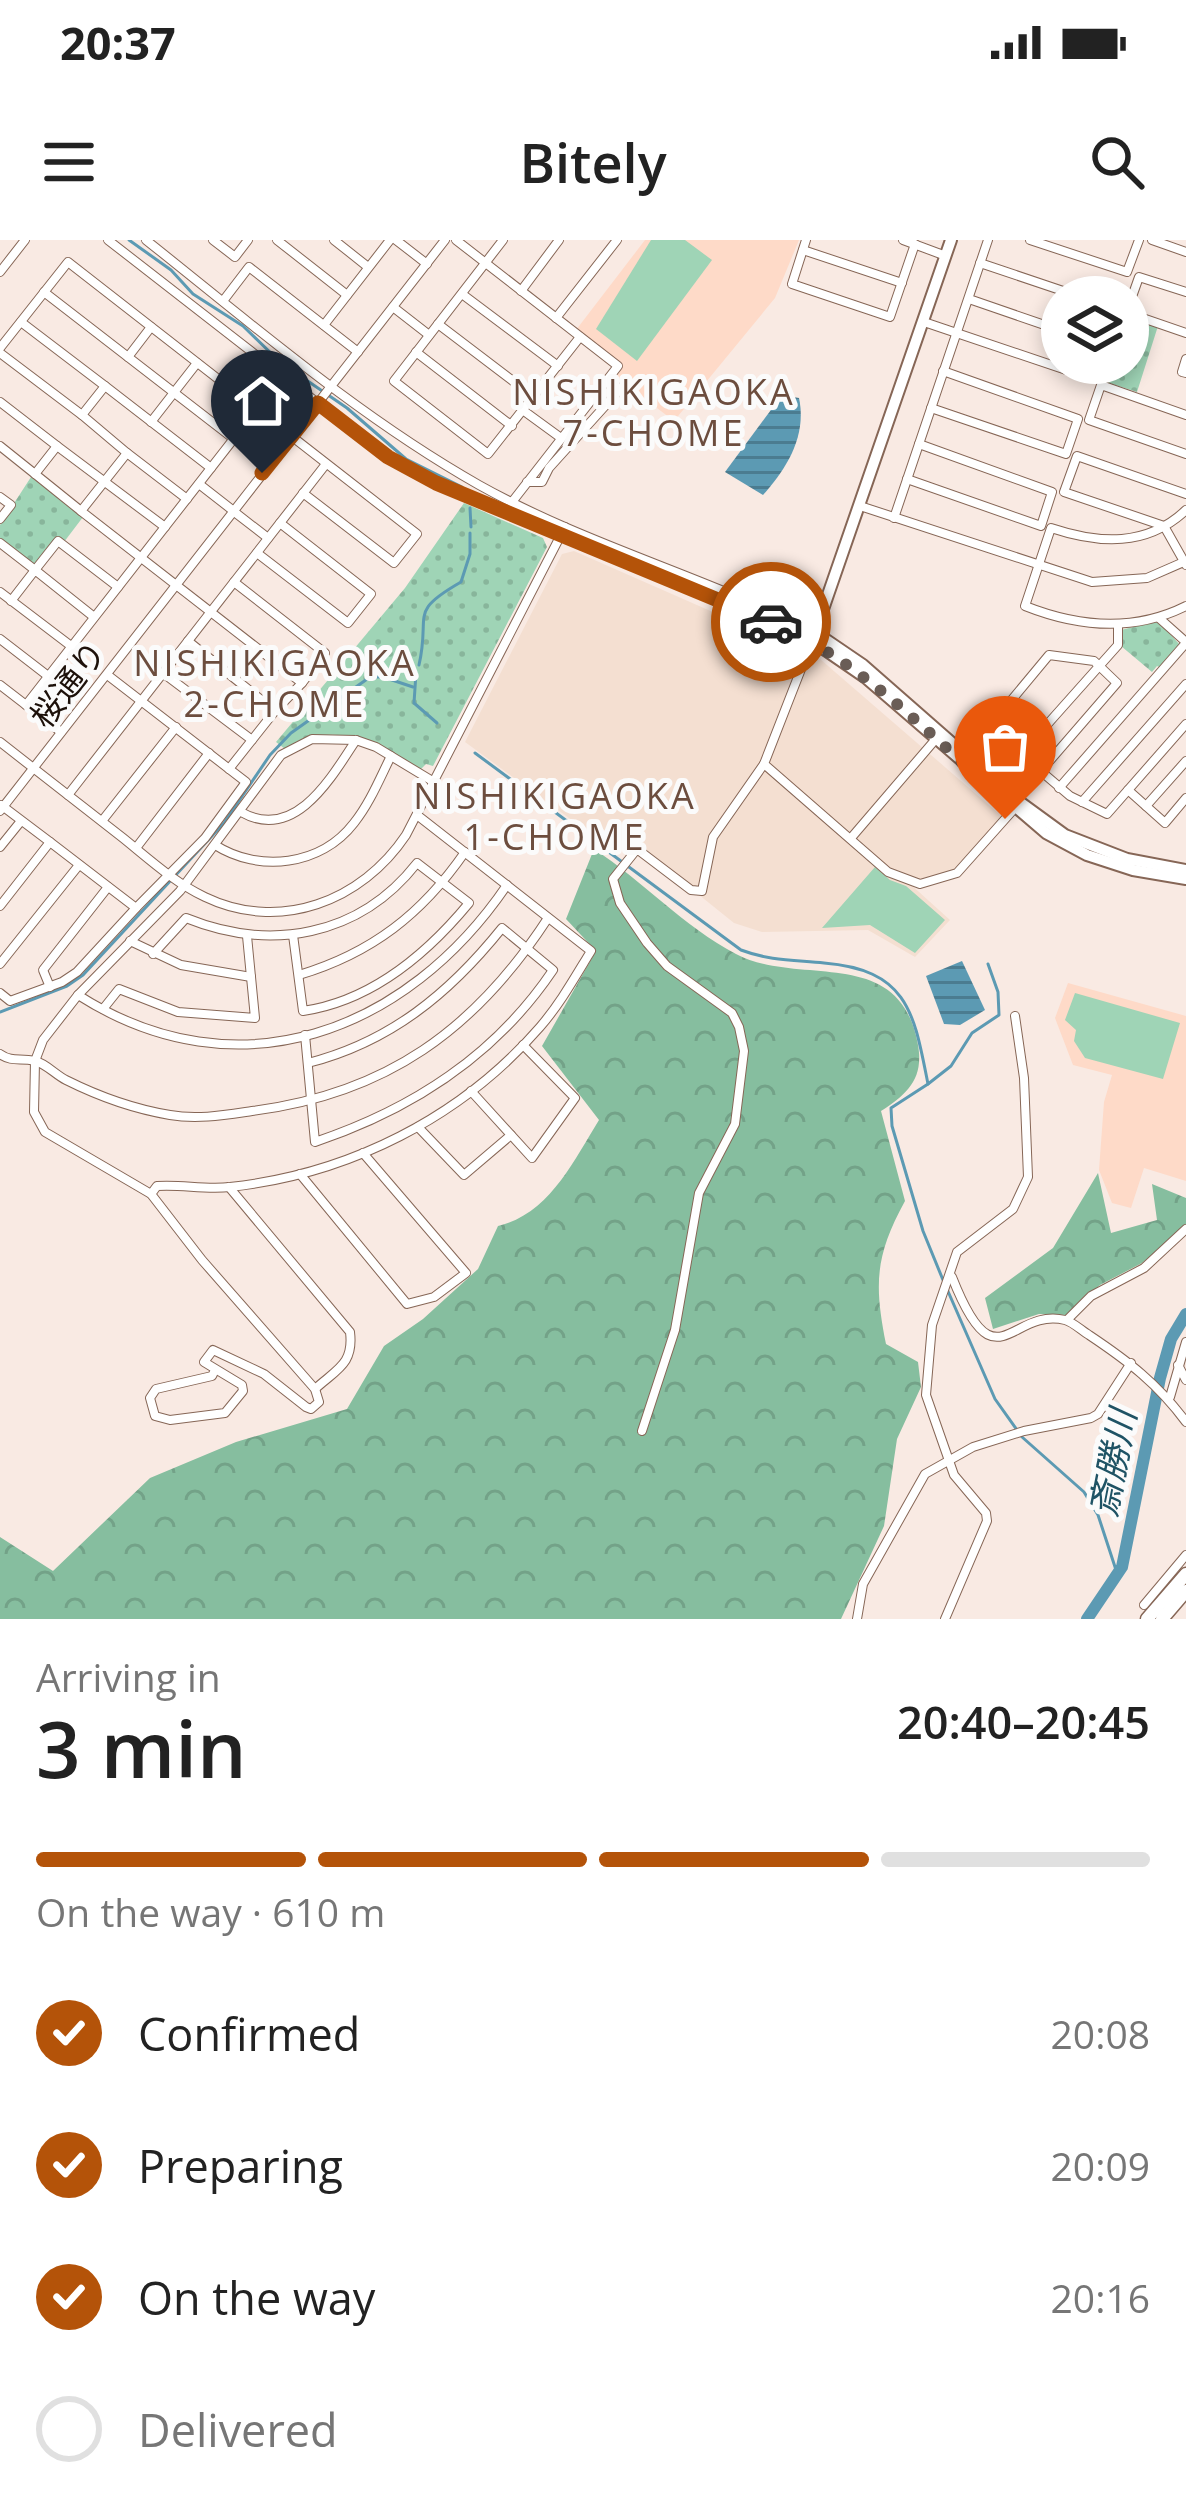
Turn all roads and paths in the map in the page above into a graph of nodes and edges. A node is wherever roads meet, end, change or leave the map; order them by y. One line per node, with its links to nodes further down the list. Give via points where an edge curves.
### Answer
1 (25, 240): 28 (street)
2 (108, 240): 67 (street)
3 (146, 240): 38 (street)
4 (214, 240): 5 (street, via 235,256)
5 (248, 240)
6 (277, 240): 36 (street)
7 (334, 240): 27 (street)
8 (393, 240): 26 (street); 27 (street)
9 (446, 240): 26 (street)
10 (456, 240): 24 (street)
11 (503, 240): 24 (street)
12 (560, 240): 32 (street)
13 (617, 240): 41 (street)
14 (903, 240): 20 (street)
15 (951, 240): 23 (main road)
16 (988, 240): 25 (street)
17 (1030, 240): 18 (street, via 1126,272)
18 (1139, 240)
19 (1152, 240): 22 (street)
20 (915, 244): 23 (street); 30 (street)
21 (805, 245): 30 (street); 30 (street, via 792,284 890,317)
22 (1186, 252)
23 (946, 256): 43 (main road)
24 (486, 263): 32 (street); 35 (street)
25 (980, 263): 31 (street); 37 (street)
26 (427, 264): 39 (street)
27 (368, 267): 36 (street)
28 (0, 272)
29 (1149, 280): 34 (street)
30 (902, 283)
31 (1041, 284)
32 (521, 290): 41 (street)
33 (44, 292): 42 (street); 47 (street, via 68,262); 55 (street)
34 (1186, 292)
35 (462, 294): 46 (street); 59 (street)
36 (347, 295): 45 (street)
37 (969, 298): 44 (street); 48 (street)
38 (223, 301): 45 (street, via 249,267); 64 (street)
39 (393, 307): 50 (street); 53 (street)
40 (1149, 318): 49 (street)
41 (556, 319): 51 (street)
42 (21, 322): 52 (street); 62 (street)
43 (924, 322): 48 (street); 96 (main road)
44 (1041, 324)
45 (324, 325): 53 (street)
46 (438, 325): 50 (street); 66 (street)
47 (151, 327): 55 (street); 58 (street)
48 (957, 333): 57 (street); 60 (street)
49 (1186, 333)
50 (429, 335): 54 (street)
51 (580, 338): 59 (street); 77 (street, via 618,366)
52 (0, 350): 73 (street)
53 (358, 352): 64 (street)
54 (416, 352): 75 (street); 75 (street, via 394,381 488,454)
55 (128, 357): 65 (street)
56 (1186, 359): 61 (street)
57 (1041, 361)
58 (197, 363): 65 (street); 70 (street)
59 (558, 366): 66 (street)
60 (943, 371): 69 (street); 69 (street, via 1078,419 1066,454)
61 (1186, 373)
62 (105, 386): 73 (street); 74 (street)
63 (623, 386): 89 (street, via 542,482)
64 (330, 387): 67 (street, 桜通り); 95 (street)
65 (174, 392): 74 (street); 78 (street)
66 (534, 397): 71 (street)
67 (319, 401): 76 (street, 桜通り); 104 (street, via 388,457 436,483)
68 (0, 402): 81 (street)
69 (931, 408): 79 (street)
70 (257, 410): 76 (street); 78 (street)
71 (524, 411): 75 (street); 77 (street)
72 (1186, 415): 83 (street, via 1101,385 1089,420)
73 (82, 416): 82 (street)
74 (152, 422): 85 (street)
75 (512, 425)
76 (291, 436): 84 (street); 113 (street, 桜通り)
77 (561, 438): 89 (street)
78 (234, 439): 85 (street)
79 (919, 444): 87 (street); 87 (street, via 1052,492 1041,526)
80 (0, 446): 86 (street)
81 (58, 446): 86 (street); 88 (street)
82 (127, 453): 88 (street); 94 (street)
83 (1186, 454)
84 (326, 464): 91 (street); 91 (street, via 417,534 406,549 394,563)
85 (211, 468): 90 (street)
86 (35, 474): 98 (street)
87 (907, 479): 99 (street)
88 (104, 482): 98 (street); 103 (street)
89 (527, 482): 95 (street)
90 (199, 484): 94 (street); 105 (street)
91 (303, 493): 101 (street)
92 (1186, 494): 102 (street, via 1077,456 1064,492)
93 (0, 496): 100 (street, via 11,505)
94 (187, 499): 103 (street)
95 (512, 502): 104 (street)
96 (860, 506): 99 (street); 122 (main road)
97 (1186, 510): 102 (street)
98 (81, 511): 108 (street)
99 (894, 518): 110 (street)
100 (0, 520)
101 (280, 523): 105 (street); 107 (street, via 371,594 348,622)
102 (1163, 526): 109 (street); 110 (street, via 1106,541 1052,528)
103 (165, 527): 108 (street)
104 (564, 530): 122 (street); 154 (street)
105 (268, 538): 107 (street)
106 (0, 543): 111 (street)
107 (256, 553): 112 (street)
108 (142, 557): 113 (street); 114 (street)
109 (1185, 563): 110 (street, via 1113,583)
110 (1038, 567): 121 (street, via 1025,606)
111 (35, 570): 114 (street, via 58,542); 116 (street); 119 (street)
112 (234, 582): 118 (street); 131 (street, via 325,653)
113 (177, 584): 118 (street); 140 (street, 桜通り)
114 (118, 586): 119 (street)
115 (0, 592): 116 (street)
116 (11, 601): 126 (street)
117 (1186, 606): 120 (street)
118 (212, 611): 124 (street); 131 (street)
119 (94, 617): 126 (street)
120 (1159, 618): 121 (street); 125 (street)
121 (1118, 626): 127 (street, via 1118,645)
122 (814, 637): 143 (main road); 148 (main road, via 863,665); 150 (street)
123 (0, 639): 129 (street)
124 (188, 641): 128 (street); 136 (street)
125 (1186, 642): 155 (street)
126 (71, 646): 129 (street)
127 (1099, 664): 139 (street, via 1049,655); 146 (street); 153 (street, via 1117,683)
128 (163, 673): 134 (street); 141 (street)
129 (48, 676): 135 (street)
130 (110, 677): 134 (street)
131 (302, 683): 136 (street)
132 (1186, 684): 158 (street)
133 (0, 685): 135 (street)
134 (141, 700): 138 (street); 157 (street)
135 (26, 705): 140 (street)
136 (275, 711): 141 (street)
137 (1186, 724): 156 (street)
138 (176, 727): 145 (street); 166 (street)
139 (989, 727): 146 (street); 148 (street)
140 (61, 733): 151 (street, 桜通り)
141 (252, 740): 152 (street)
142 (356, 740): 147 (street); 163 (street, via 312,739 281,755); 163 (street, via 296,814 267,822)
143 (935, 740): 148 (main road); 167 (street)
144 (0, 742): 151 (street)
145 (209, 753): 152 (street); 171 (street)
146 (1020, 755): 153 (street)
147 (391, 756): 154 (street); 169 (street, via 357,820 318,852 263,862)
148 (963, 759): 162 (main road); 174 (main road, via 1065,835)
149 (1186, 761): 160 (street)
150 (764, 764): 167 (street); 219 (street, via 713,837 702,891 637,849 613,879 623,910 667,966 732,1013 744,1051 735,1124 699,1193 675,1330)
151 (34, 768): 157 (street); 161 (street, 桜通り)
152 (229, 769): 175 (street, via 246,782)
153 (1040, 772): 155 (street)
154 (434, 782): 164 (street)
155 (1059, 788): 158 (street)
156 (1129, 790): 158 (street, via 1107,814); 160 (street)
157 (68, 795): 166 (street)
158 (1082, 802)
159 (1185, 802): 160 (street, via 1165,823)
160 (1146, 806)
161 (1, 807): 165 (street)
162 (1014, 809): 167 (street, via 957,873 920,884 888,872); 174 (main road, via 1087,855)
163 (241, 812): 169 (street)
164 (417, 814): 172 (street); 175 (street, via 374,874 312,907 254,912)
165 (21, 821): 168 (street); 170 (street)
166 (102, 821): 171 (street)
167 (851, 838)
168 (50, 842): 173 (street); 179 (street)
169 (214, 845): 175 (street)
170 (0, 847)
171 (136, 848): 175 (street)
172 (465, 852): 176 (street); 177 (street)
173 (79, 865): 178 (street); 187 (street)
174 (1186, 875)
175 (176, 879): 180 (street); 184 (street)
176 (444, 883): 182 (street, via 417,863 362,912); 188 (street, via 379,940); 188 (street, via 469,903 392,974 362,993 303,1011)
177 (507, 885): 181 (street); 195 (street, via 465,941 413,987 366,1016)
178 (108, 887): 180 (street); 190 (street, via 43,970)
179 (0, 906)
180 (136, 908): 190 (street, via 77,972)
181 (548, 918): 185 (street); 196 (street, via 591,951)
182 (293, 935): 183 (street); 188 (street)
183 (247, 936): 186 (street, via 186,918); 189 (street)
184 (130, 941): 186 (street); 192 (street)
185 (527, 950): 199 (street, via 502,928 425,1008); 201 (street, via 487,999 423,1052); 201 (street, via 553,970 458,1071 392,1113 315,1142)
186 (153, 954): 189 (street)
187 (0, 964)
188 (299, 975)
189 (251, 977): 193 (street, via 255,1018 178,1012 119,989)
190 (50, 987): 191 (street, via 10,1001)
191 (0, 993)
192 (78, 995): 193 (street); 198 (street)
193 (103, 1009): 195 (street, via 199,1040)
194 (1015, 1016): 209 (street, via 1028,1177 1003,1220 957,1252)
195 (305, 1035): 199 (street)
196 (523, 1045): 200 (street); 203 (street, via 575,1098 532,1158)
197 (0, 1054): 198 (street, via 11,1062)
198 (35, 1060): 201 (street, via 99,1094 183,1117); 207 (street, via 34,1112 45,1132)
199 (308, 1063): 201 (street)
200 (471, 1091): 202 (street); 203 (street)
201 (310, 1102)
202 (418, 1127): 203 (street, via 464,1175); 204 (street)
203 (511, 1135)
204 (363, 1154): 205 (street); 205 (street, via 466,1273 434,1298 407,1304)
205 (300, 1174): 206 (street)
206 (229, 1187): 207 (street, via 157,1186); 216 (street, via 350,1333 348,1360)
207 (151, 1194): 216 (street)
208 (1186, 1229): 210 (street)
209 (948, 1282): 210 (street, via 989,1334 1006,1338 1041,1320); 220 (street, via 932,1325 926,1395)
210 (1066, 1320): 212 (street)
211 (1186, 1342): 213 (street)
212 (1131, 1363): 217 (street); 220 (street, via 1098,1414 1013,1434)
213 (1178, 1364): 215 (street); 217 (street)
214 (214, 1370): 214 (street, via 156,1389 155,1416 225,1413 242,1385); 216 (street, via 204,1362 213,1350 311,1409 319,1402)
215 (1186, 1380)
216 (316, 1389)
217 (1168, 1397): 218 (street)
218 (1186, 1422)
219 (642, 1431)
220 (951, 1461): 225 (street, via 916,1485 863,1584); 226 (street, via 987,1521)
221 (1186, 1556): 224 (street)
222 (1186, 1574): 224 (highway)
223 (1186, 1592): 227 (highway)
224 (1146, 1612)
225 (857, 1619)
226 (945, 1619)
227 (1162, 1619)

